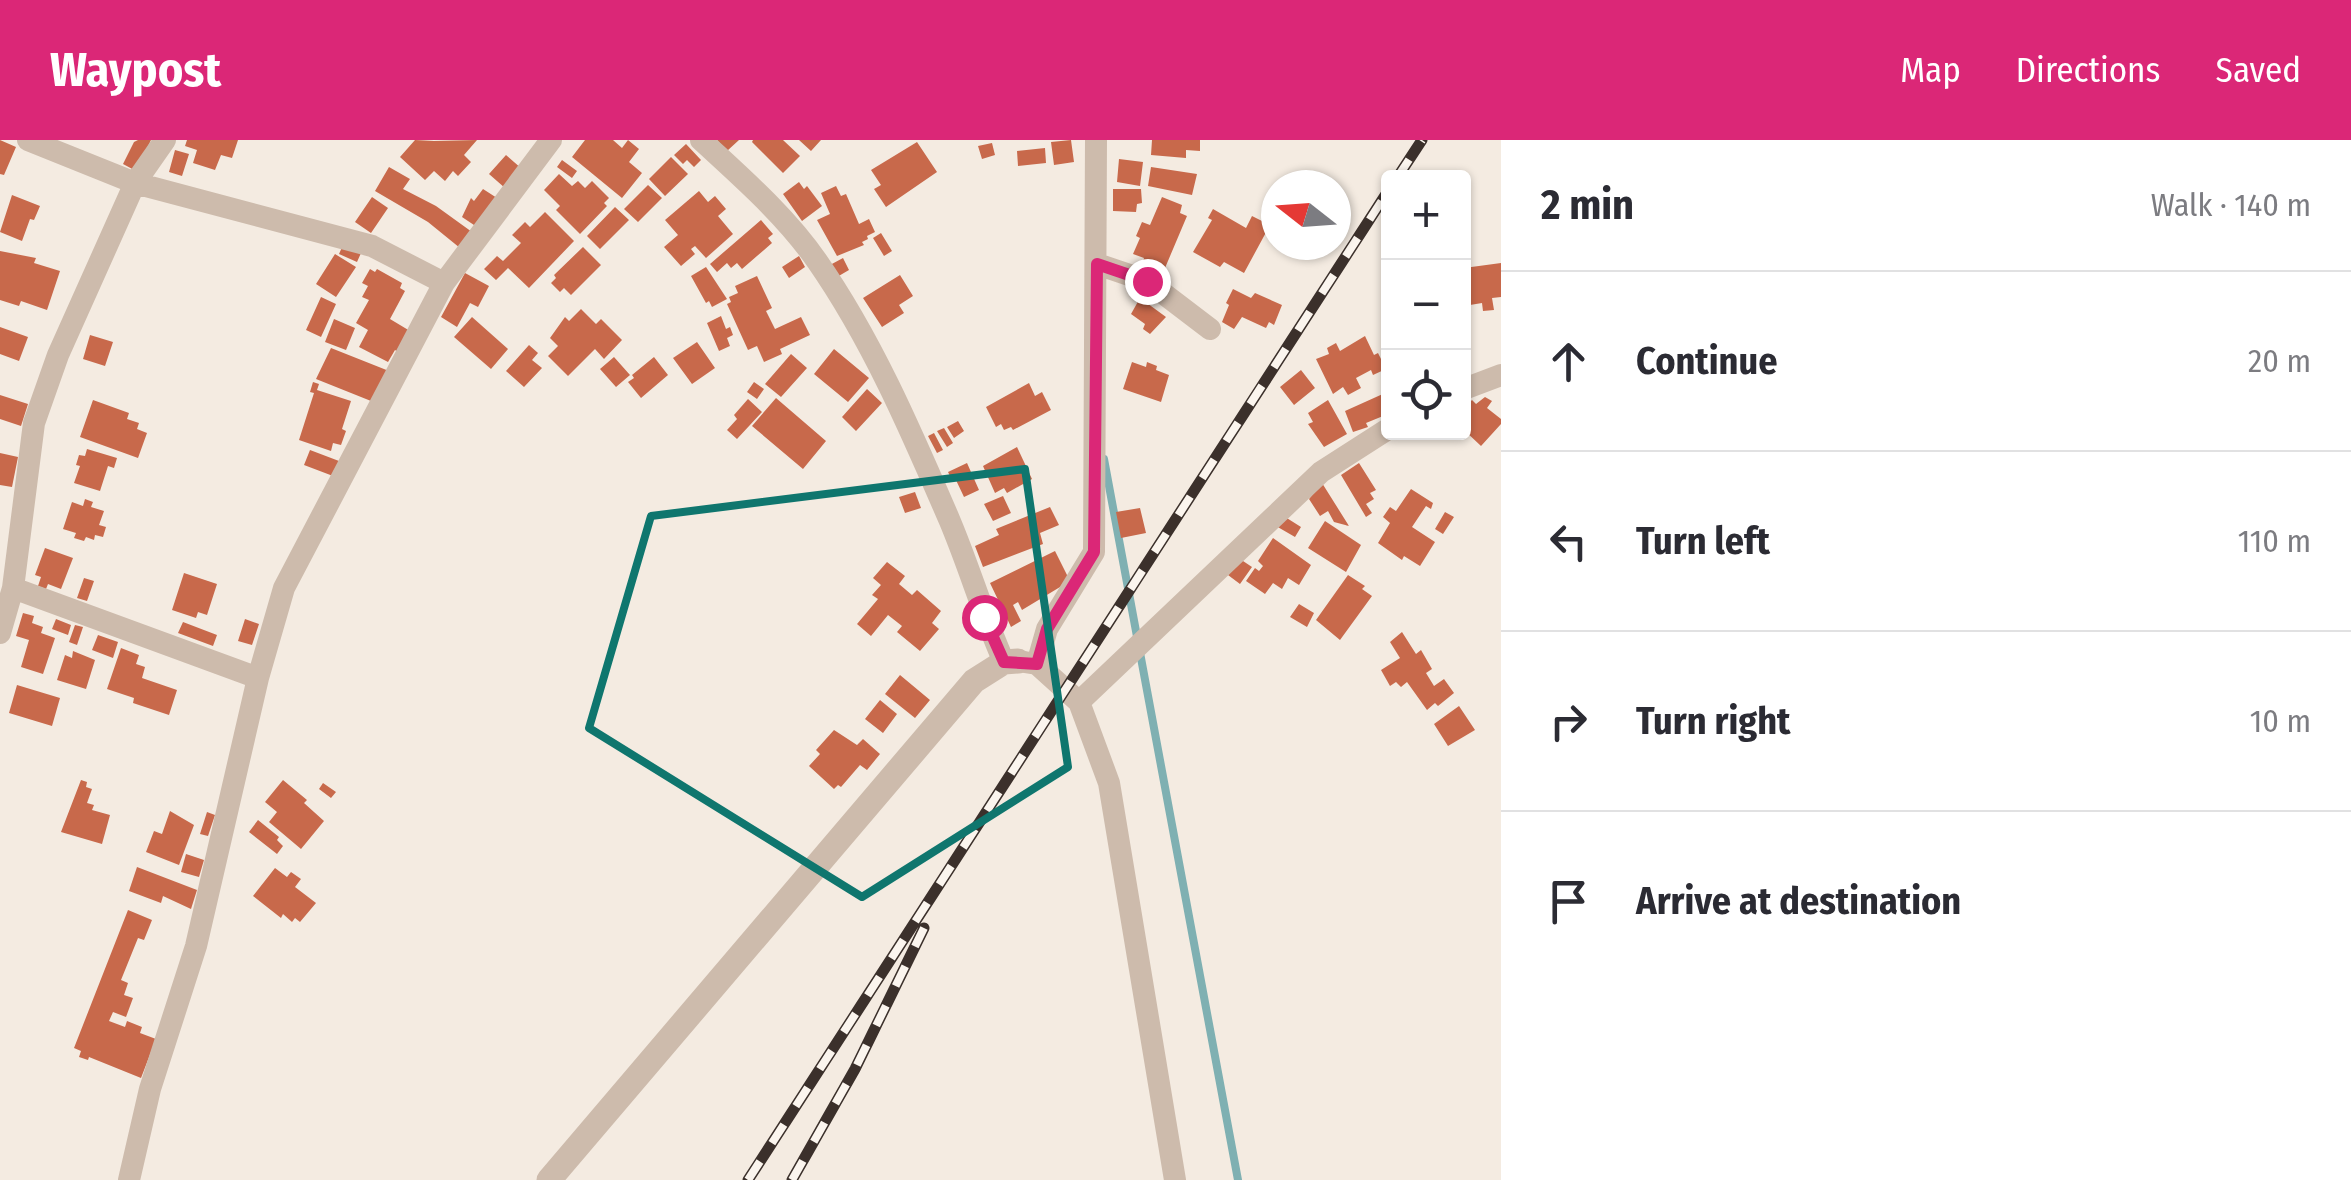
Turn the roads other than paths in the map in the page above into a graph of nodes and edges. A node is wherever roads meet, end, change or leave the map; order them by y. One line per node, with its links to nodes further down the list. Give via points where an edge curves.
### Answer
1 (28, 140): 6 (street)
2 (164, 140): 6 (street)
3 (551, 140): 8 (street)
4 (701, 140): 15 (street, via 816,258 866,340 950,522 984,617)
5 (1096, 140): 7 (street)
6 (136, 183): 8 (street, via 372,246); 13 (street, via 34,422)
7 (1097, 264): 9 (street, via 1147,281); 15 (street, via 1094,552)
8 (444, 283): 16 (street, via 284,588)
9 (1210, 329)
10 (1501, 375): 11 (street)
11 (1471, 386)
12 (1381, 433): 17 (street, via 1321,472)
13 (13, 588): 14 (street); 16 (street)
14 (0, 634)
15 (1020, 662): 17 (street); 19 (street, via 974,681)
16 (258, 678): 18 (street, via 196,946)
17 (1079, 702): 20 (street, via 1109,784)
18 (129, 1180)
19 (550, 1180)
20 (1175, 1180)

